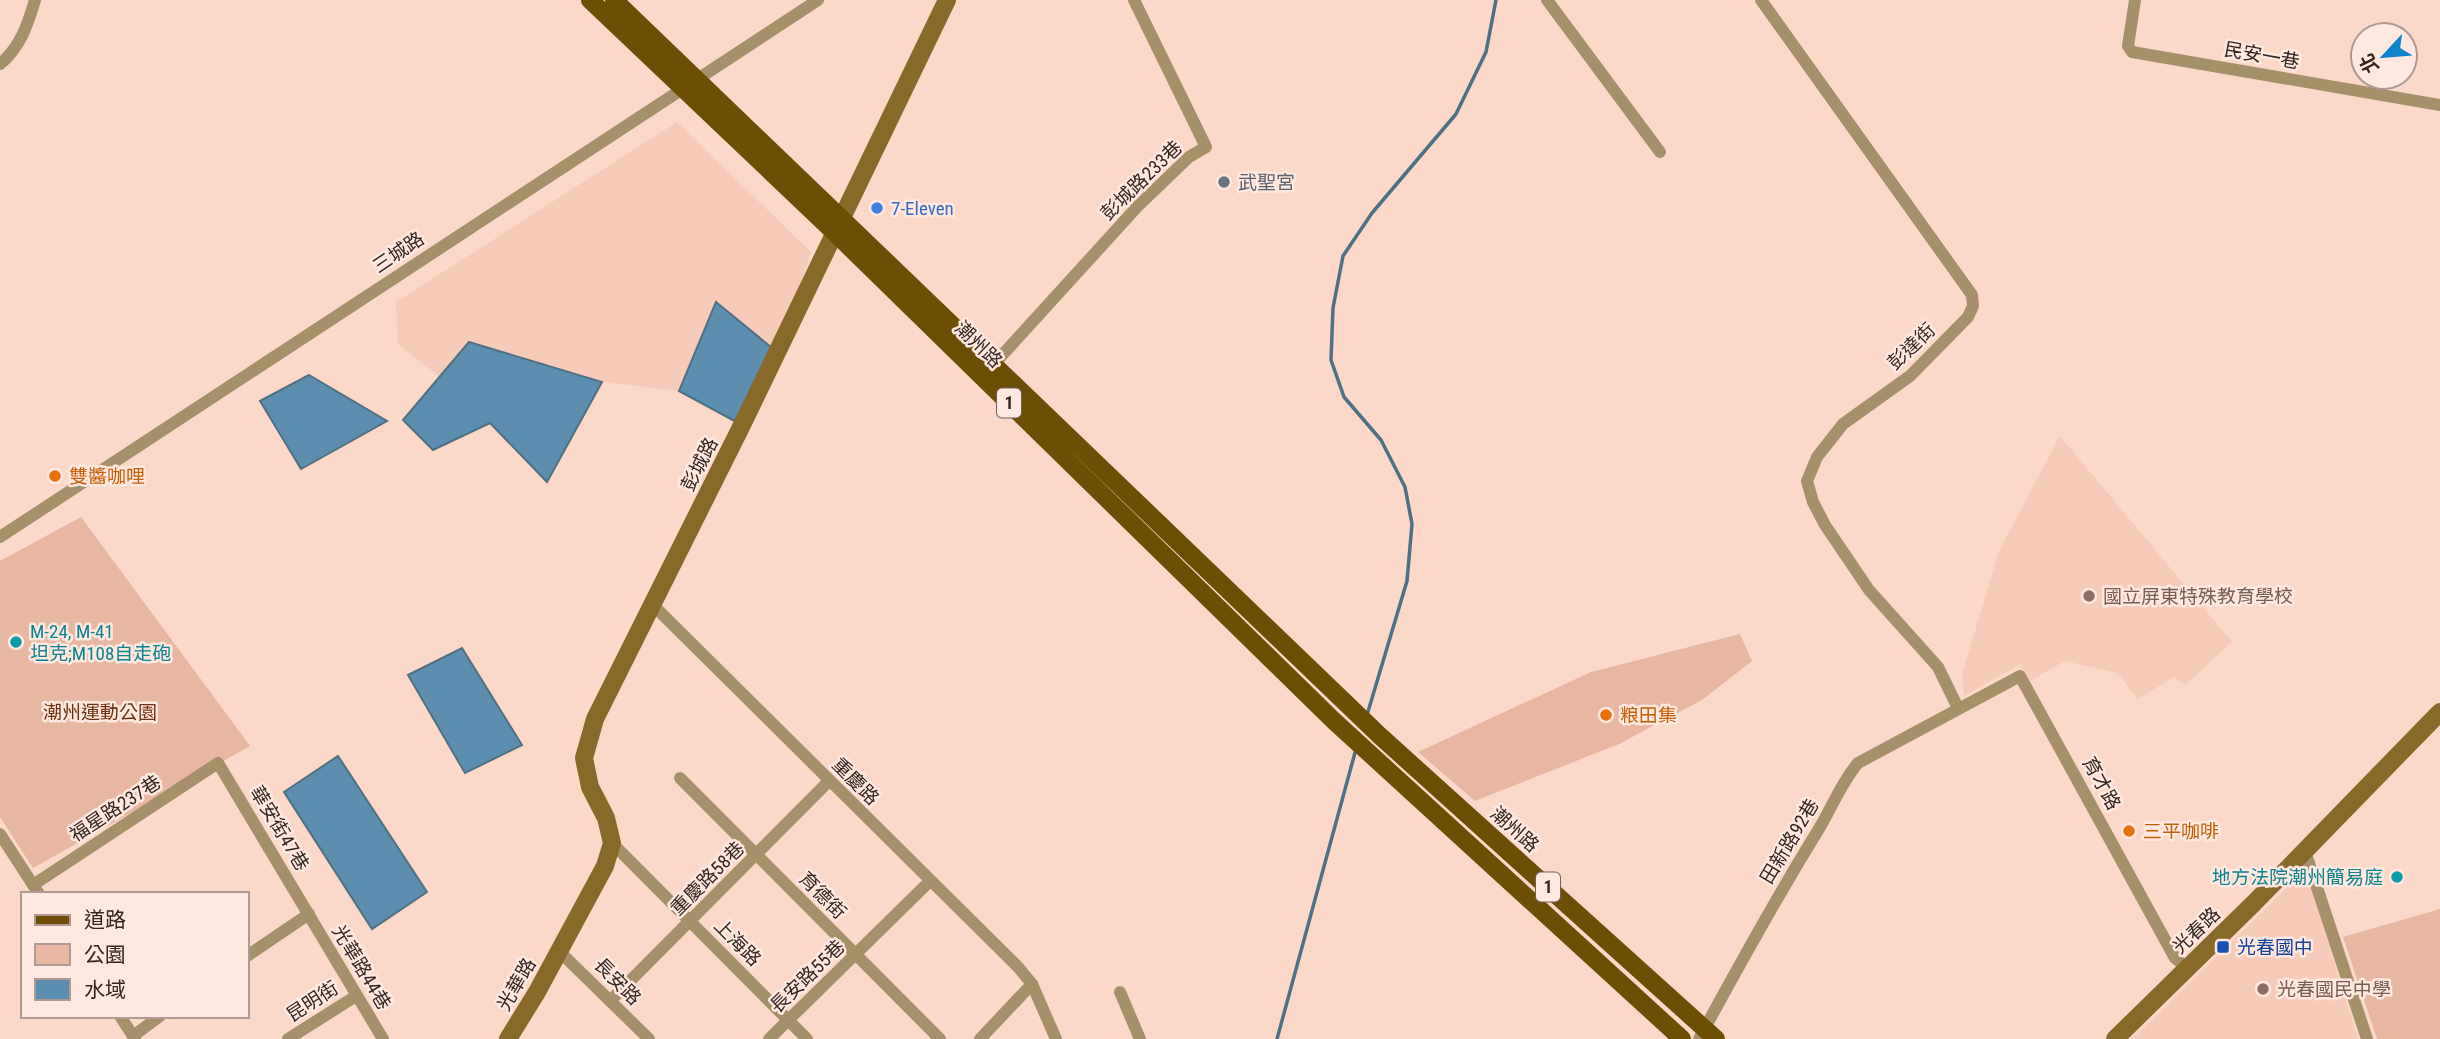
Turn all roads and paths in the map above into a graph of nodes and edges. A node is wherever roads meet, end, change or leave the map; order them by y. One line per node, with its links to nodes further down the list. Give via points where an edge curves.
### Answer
1 (35, 0): 10 (street, via 15,48)
2 (590, 0): 11 (main road, 潮州路 / 1)
3 (614, 0): 11 (main road, 潮州路 / 1)
4 (818, 0): 11 (street, 三城路)
5 (947, 0): 14 (street, 彭城路)
6 (1134, 0): 15 (street, 彭城路233巷, via 1206,146 1137,207)
7 (1547, 0): 13 (street)
8 (1761, 0): 18 (street, 彭達街, via 1972,295 1968,317 1910,376 1843,424 1817,457 1807,481 1825,525 1870,590 1938,667)
9 (2135, 0): 12 (street, 民安一巷, via 2128,46 2132,52)
10 (0, 64)
11 (689, 83): 14 (main road, 潮州路 / 1); 16 (street, 三城路)
12 (2440, 105)
13 (1660, 152)
14 (838, 225): 15 (main road, 潮州路 / 1); 17 (street, 彭城路); 54 (main road, 潮州路 / 1, via 1334,721)
15 (995, 363): 42 (main road, 潮州路 / 1, via 1379,734)
16 (0, 537)
17 (653, 605): 22 (street, 重慶路); 24 (street, 彭城路, via 594,719 584,758)
18 (1958, 708): 34 (street, 育才路, via 2020,676 2175,958); 42 (street, 田新路92巷, via 1858,763 1847,776 1782,889)
19 (2440, 712): 25 (street, 光春路)
20 (218, 763): 28 (street, 福星路237巷); 29 (street, 華安街47巷)
21 (680, 778): 26 (street, 育德街)
22 (829, 781): 26 (street, 重慶路58巷); 27 (street, 重慶路)
23 (0, 834): 28 (street)
24 (612, 844): 30 (street, 上海路); 31 (street)
25 (2305, 851): 34 (street, 光春路); 56 (street)
26 (757, 855): 30 (street, 重慶路58巷); 33 (street, 育德街)
27 (930, 881): 33 (street, 長安路55巷); 35 (street, 重慶路)
28 (36, 889)
29 (309, 914): 32 (street); 37 (street, 光華路44巷)
30 (690, 922): 38 (street, 重慶路58巷); 41 (street, 上海路)
31 (559, 951): 38 (street, 長安路); 46 (street, 光華路)
32 (248, 955)
33 (856, 956): 41 (street, 長安路55巷); 50 (street, 育德街)
34 (2187, 968): 55 (street, 光春路)
35 (1032, 984): 51 (street); 52 (street)
36 (1121, 992): 53 (street)
37 (356, 996): 44 (street, 昆明街); 45 (street, 光華路44巷)
38 (610, 1001): 47 (street, 長安路)
39 (121, 1018): 43 (street)
40 (158, 1018): 43 (street)
41 (788, 1020): 48 (street, 長安路55巷); 49 (street, 上海路)
42 (1707, 1036)
43 (134, 1037)
44 (288, 1039)
45 (383, 1039)
46 (508, 1039)
47 (649, 1039)
48 (769, 1039)
49 (807, 1039)
50 (940, 1039)
51 (980, 1039)
52 (1056, 1039)
53 (1140, 1039)
54 (1682, 1039)
55 (2115, 1039)
56 (2367, 1039)

